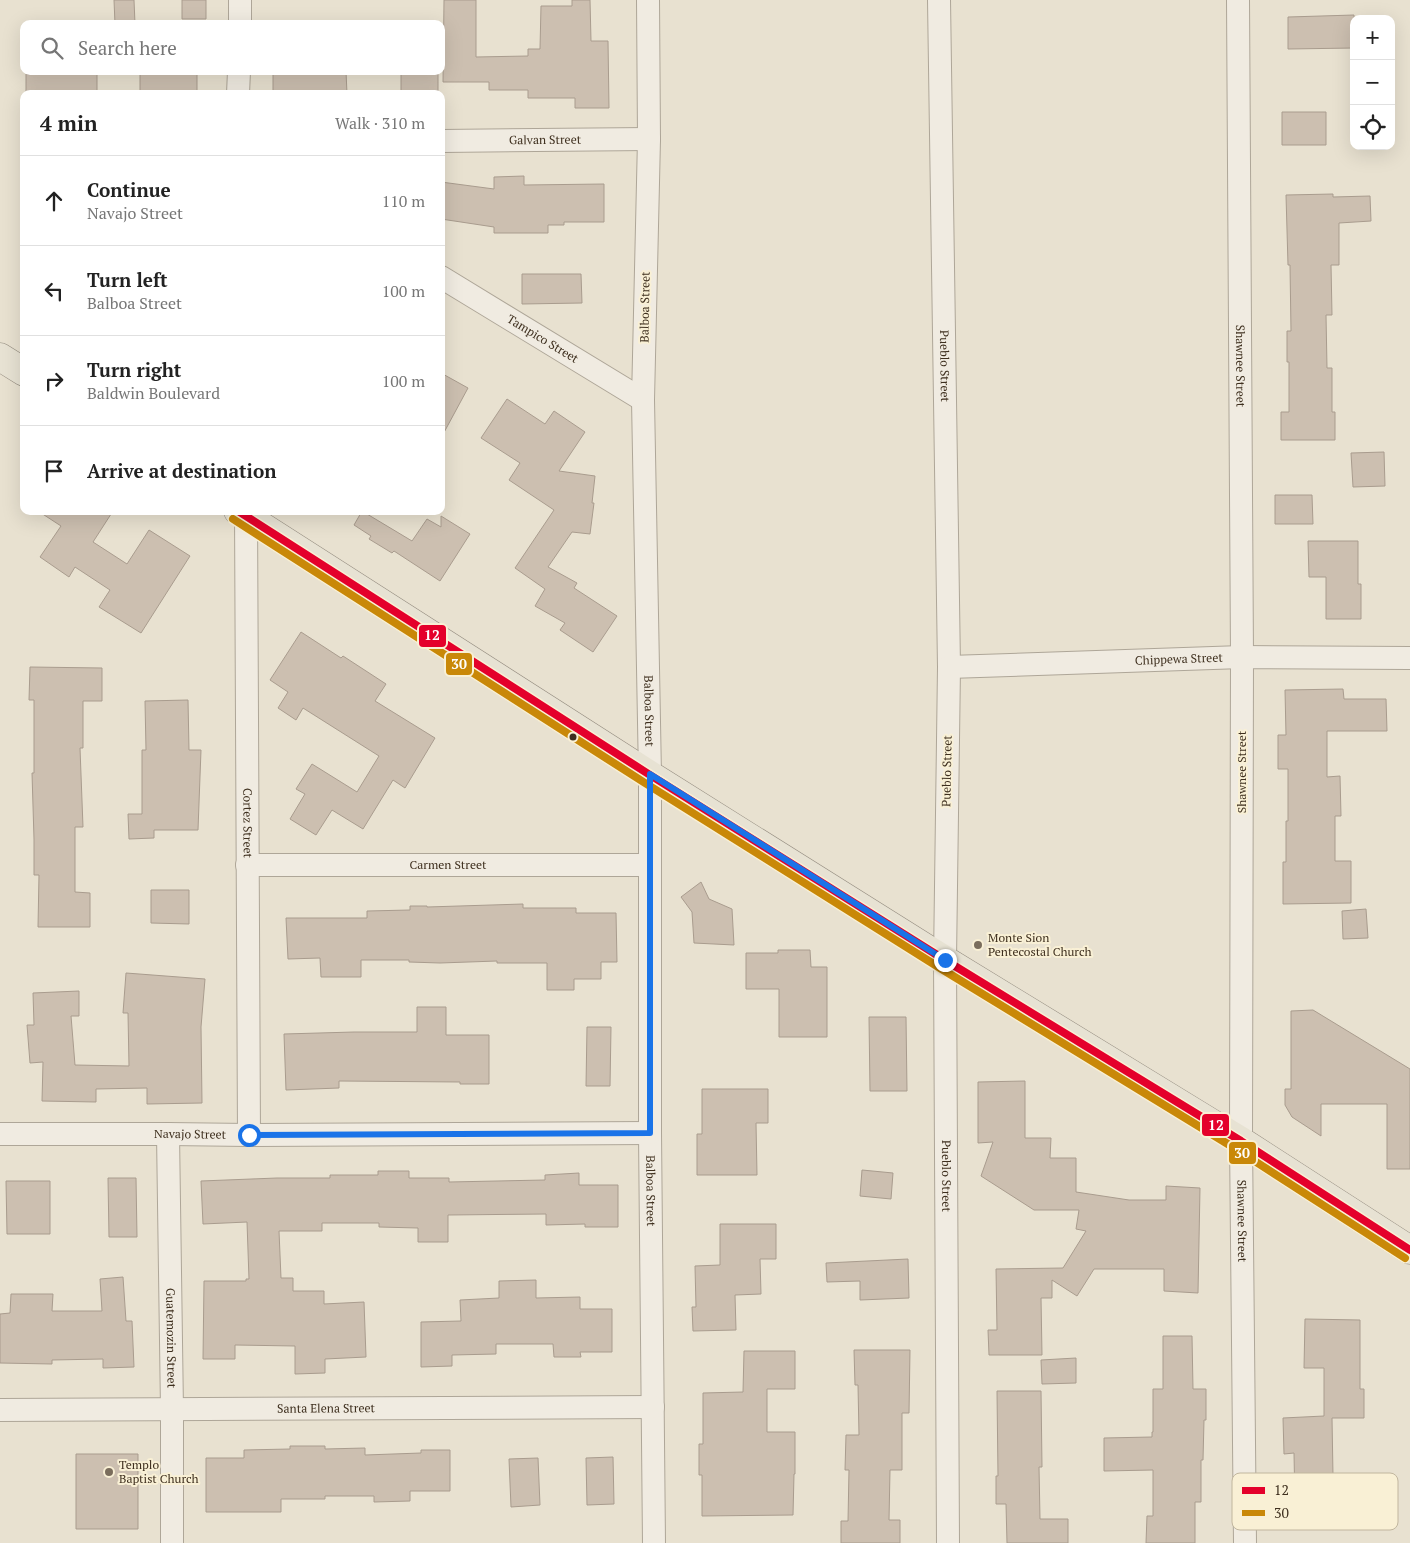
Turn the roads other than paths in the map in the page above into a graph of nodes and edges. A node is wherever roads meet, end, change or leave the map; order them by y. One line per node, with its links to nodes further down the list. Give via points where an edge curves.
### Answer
1 (240, 0): 5 (street)
2 (648, 0): 8 (street, Balboa Street)
3 (939, 0): 18 (street, Pueblo Street)
4 (1238, 0): 16 (street, Shawnee Street)
5 (240, 20)
6 (239, 75): 7 (street)
7 (238, 90)
8 (649, 139): 9 (street, Galvan Street); 13 (street, Balboa Street)
9 (445, 141)
10 (445, 279): 13 (street, Tampico Street)
11 (0, 357): 12 (main road)
12 (20, 370)
13 (643, 400): 19 (street, Balboa Street)
14 (243, 515): 20 (street, Cortez Street)
15 (246, 515): 19 (main road)
16 (1242, 657): 17 (street, Chippewa Street); 18 (street, Chippewa Street); 27 (street, Shawnee Street)
17 (1410, 658)
18 (949, 667): 22 (street, Pueblo Street)
19 (650, 774): 21 (street, Balboa Street); 22 (main road)
20 (247, 865): 21 (street, Carmen Street); 26 (street, Cortez Street)
21 (649, 865): 23 (street, Balboa Street)
22 (945, 960): 27 (main road); 36 (street, Pueblo Street)
23 (650, 1133): 26 (street, Navajo Street); 29 (street, Balboa Street)
24 (0, 1134): 25 (street, Navajo Street)
25 (168, 1134): 26 (street, Navajo Street); 31 (street, Guatemozin Street)
26 (249, 1135)
27 (1241, 1141): 28 (main road); 32 (street, Shawnee Street)
28 (1410, 1250)
29 (653, 1407): 31 (street, Santa Elena Street); 35 (street, Balboa Street)
30 (0, 1410): 31 (street, Santa Elena Street)
31 (172, 1410): 34 (street, Guatemozin Street)
32 (1244, 1473)
33 (1245, 1530): 37 (street, Shawnee Street)
34 (172, 1543)
35 (654, 1543)
36 (948, 1543)
37 (1245, 1543)

